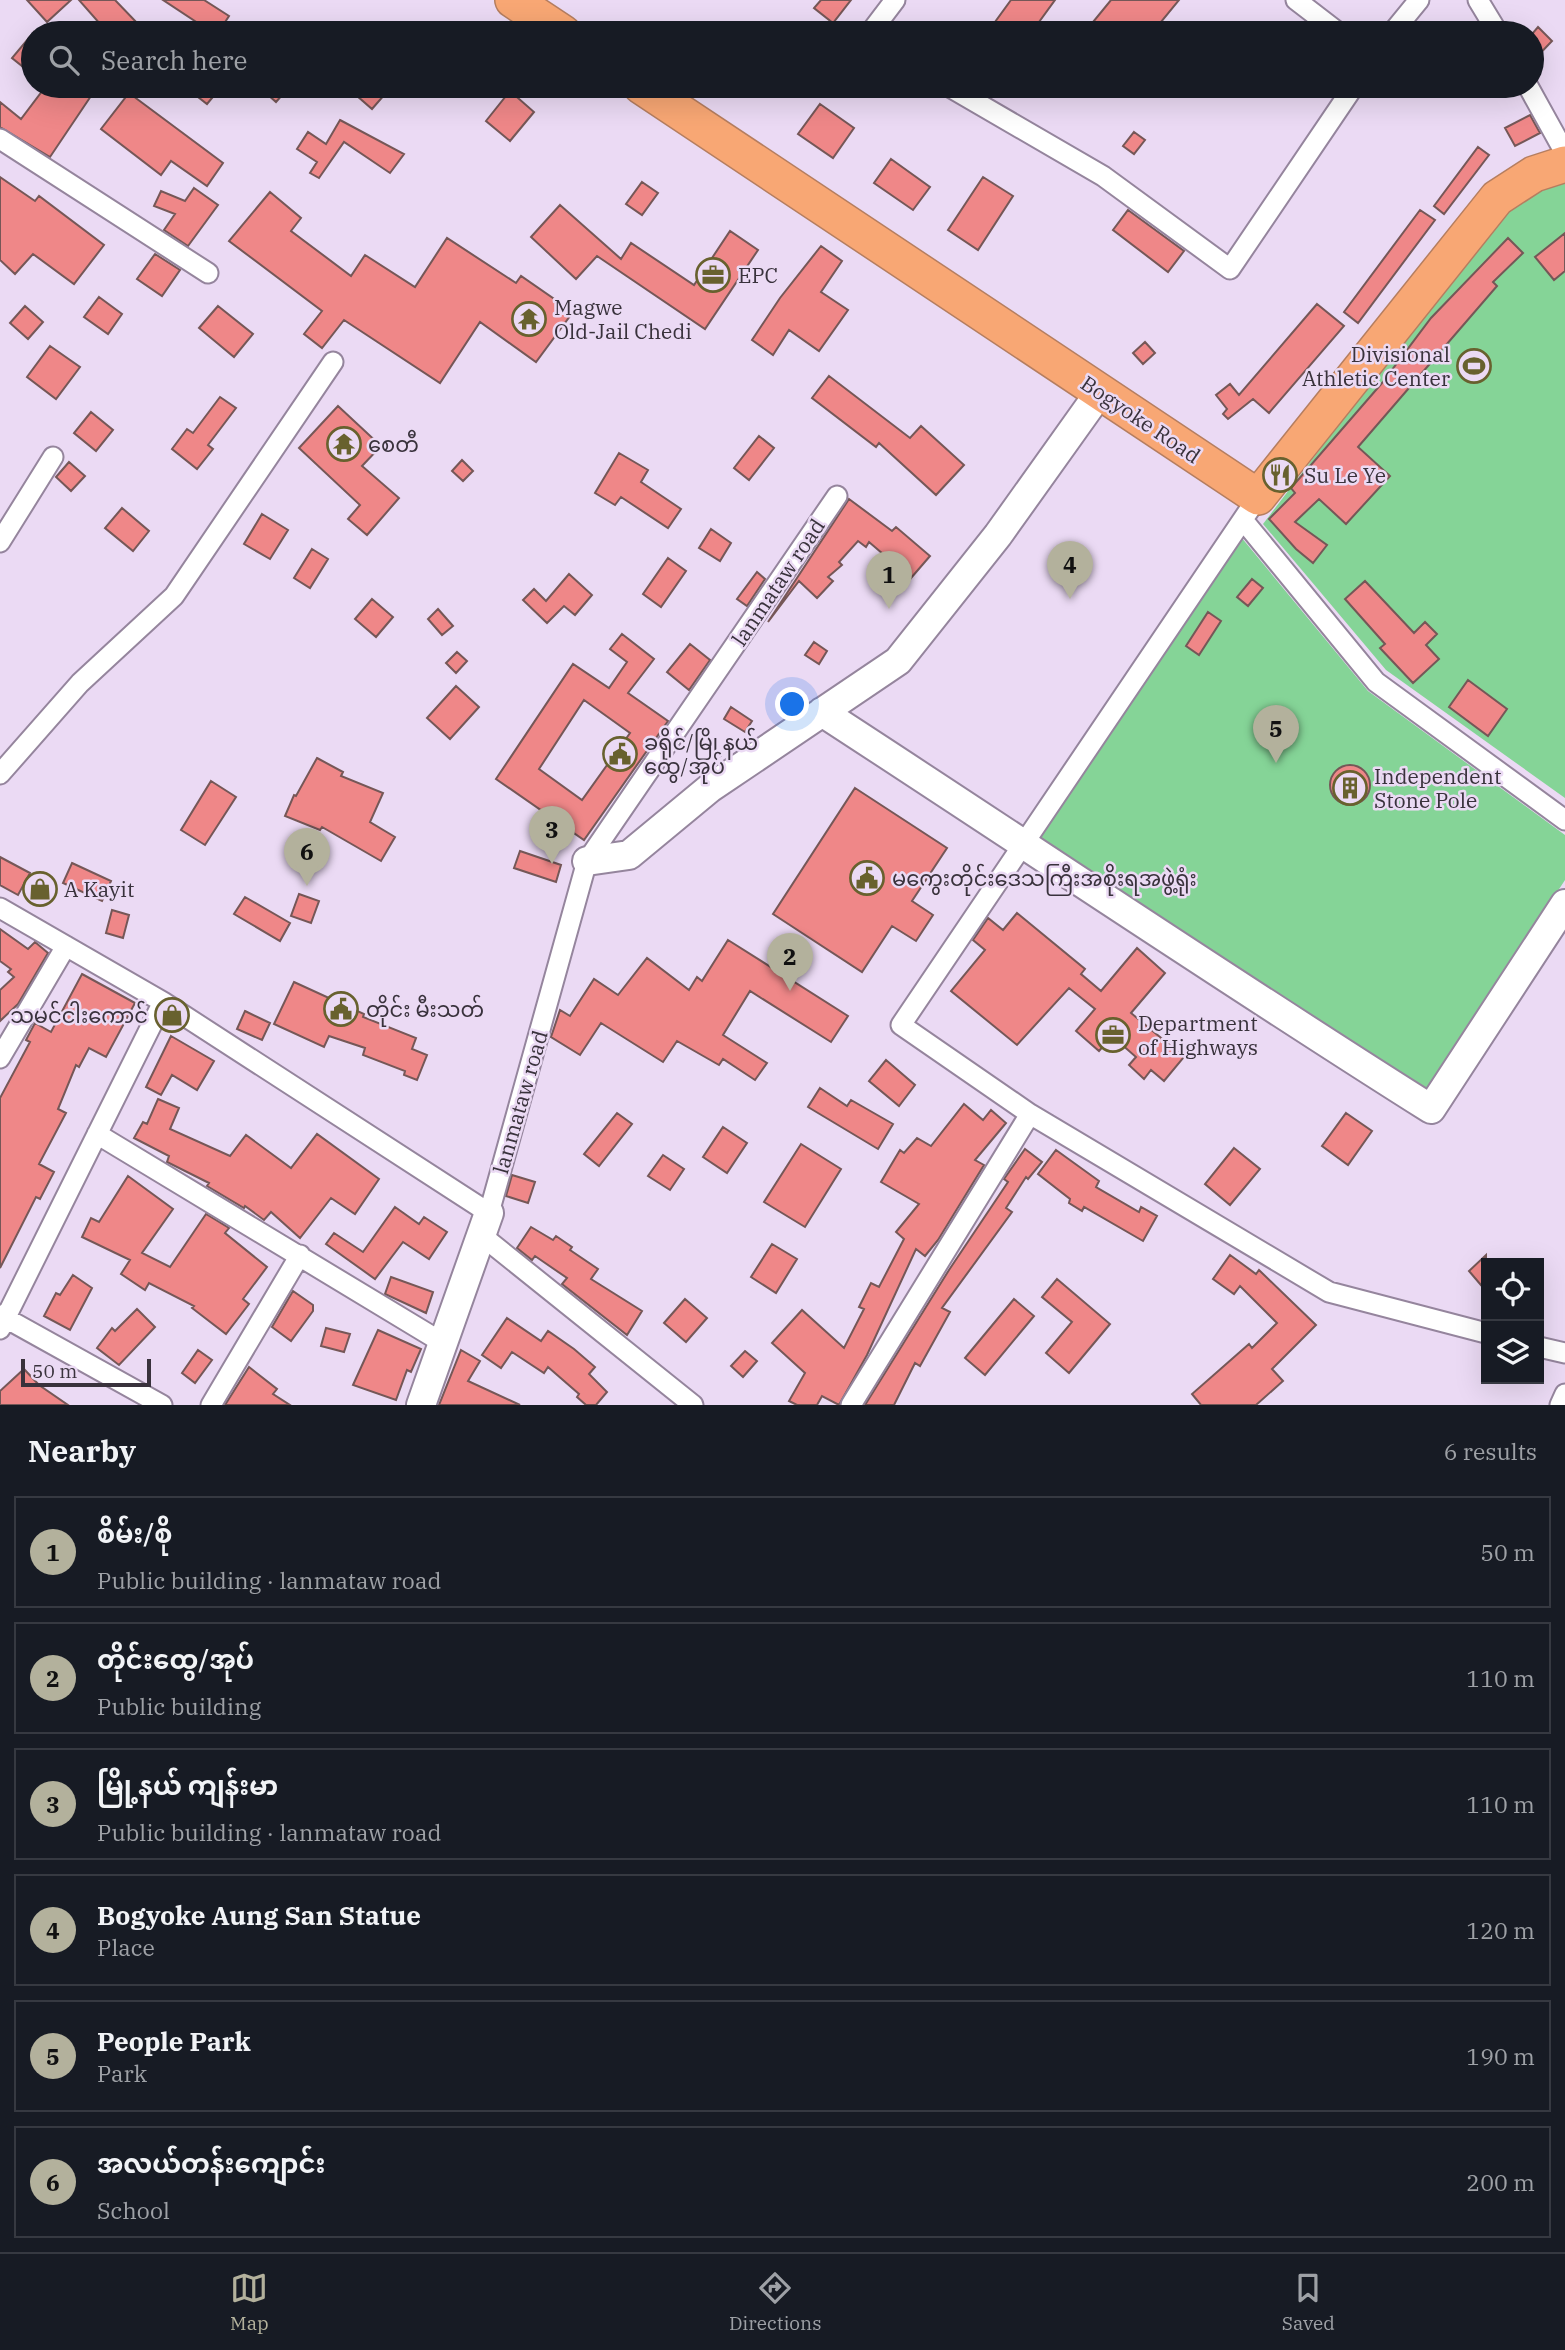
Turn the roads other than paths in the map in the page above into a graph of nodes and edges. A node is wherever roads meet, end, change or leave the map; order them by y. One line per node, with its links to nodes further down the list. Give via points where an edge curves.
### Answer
1 (513, 0): 6 (highway)
2 (895, 0): 7 (street)
3 (1296, 0): 8 (street)
4 (1419, 0): 9 (street)
5 (1478, 0): 10 (street)
6 (545, 21)
7 (879, 21)
8 (1323, 21)
9 (1402, 21)
10 (1491, 21)
11 (659, 98): 20 (highway, Bogyoke Road)
12 (969, 98): 13 (street, via 1102,176 1230,269)
13 (1346, 98)
14 (1535, 98): 16 (street)
15 (0, 139): 18 (street)
16 (1565, 153)
17 (1565, 164): 23 (highway, via 1534,174 1497,198)
18 (208, 273)
19 (333, 362): 26 (street, via 174,596 80,683)
20 (1100, 392): 23 (highway, Bogyoke Road); 25 (street, via 998,535 898,661)
21 (53, 457): 24 (street)
22 (837, 496): 29 (street, lanmataw road)
23 (1250, 508): 27 (street, via 1376,682); 28 (street)
24 (0, 542)
25 (822, 712): 28 (street); 29 (street, via 710,788 629,855)
26 (0, 774)
27 (1565, 820)
28 (1025, 844): 30 (street, via 1196,961 1431,1110); 35 (street, via 901,1024)
29 (587, 861): 37 (street, lanmataw road)
30 (1565, 904)
31 (0, 908): 32 (street)
32 (66, 946): 33 (street); 34 (street)
33 (163, 1002): 36 (street); 37 (street)
34 (0, 1058)
35 (1030, 1114): 40 (street, via 1329,1292); 49 (street)
36 (97, 1134): 38 (street); 39 (street)
37 (485, 1224): 41 (street); 48 (street)
38 (300, 1255): 41 (street); 46 (street)
39 (2, 1321): 45 (street)
40 (1481, 1332)
41 (443, 1343): 47 (street)
42 (1544, 1348): 43 (street)
43 (1565, 1353)
44 (1565, 1394): 50 (street)
45 (162, 1405)
46 (211, 1405)
47 (421, 1405)
48 (693, 1405)
49 (851, 1405)
50 (1560, 1405)

